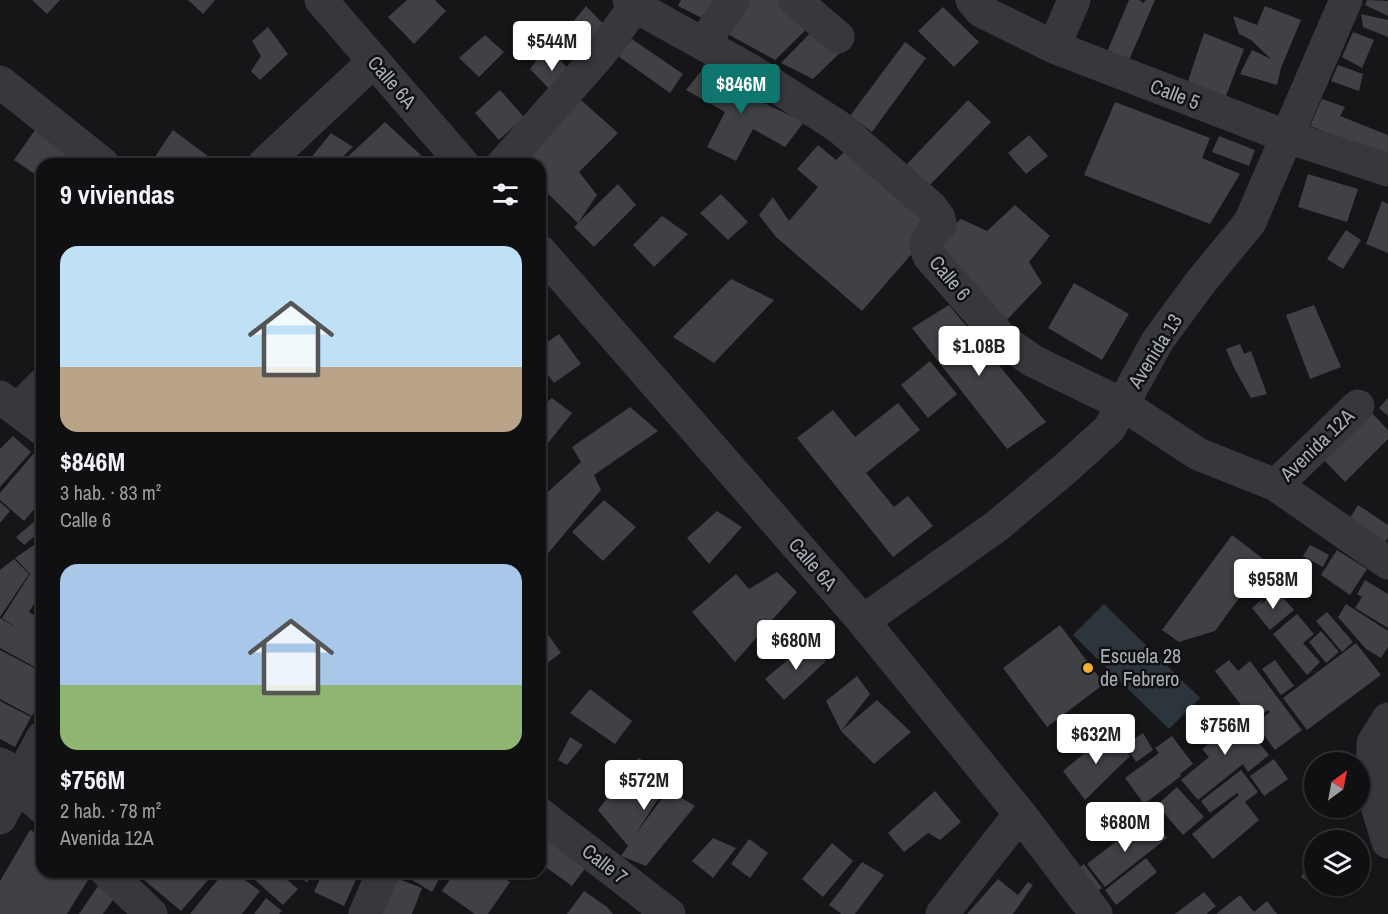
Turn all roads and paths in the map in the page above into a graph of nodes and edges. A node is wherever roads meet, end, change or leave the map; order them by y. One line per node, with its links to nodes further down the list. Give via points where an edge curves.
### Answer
1 (321, 0): 11 (street, Calle 6A)
2 (733, 0): 9 (street)
3 (795, 0): 8 (street)
4 (972, 0): 10 (street, Calle 5, via 981,11)
5 (1074, 0): 10 (street)
6 (1346, 0): 13 (street, Avenida 13)
7 (632, 3): 9 (street, Calle 6); 17 (street, via 600,54)
8 (838, 37)
9 (704, 43): 21 (street, Calle 6, via 839,127 931,207 940,225 927,238 929,256 1003,340 1033,361)
10 (1054, 47): 13 (street, Calle 5)
11 (374, 61): 15 (street); 16 (street, Calle 6A)
12 (0, 82): 14 (street)
13 (1288, 137): 18 (street, Calle 5); 21 (street, Avenida 13, via 1250,222 1158,340)
14 (95, 158)
15 (270, 158)
16 (459, 158)
17 (508, 158)
18 (1388, 170)
19 (546, 258): 26 (street, Calle 6A)
20 (36, 392): 23 (street)
21 (1122, 404): 24 (street, Calle 6, via 1198,454); 26 (street, Avenida 13, via 1109,429 1006,519)
22 (1358, 405): 24 (street, Avenida 12A)
23 (20, 412)
24 (1276, 485): 25 (street, Calle 6)
25 (1388, 563)
26 (862, 621): 31 (street, Calle 6A)
27 (1388, 719): 34 (street, via 1373,743 1373,793)
28 (36, 744): 29 (street)
29 (11, 770): 30 (street); 32 (street)
30 (36, 802)
31 (1020, 814): 40 (street); 41 (street, Calle 6A)
32 (0, 818)
33 (546, 819): 39 (street, Calle 7)
34 (1388, 843)
35 (113, 878): 37 (street)
36 (380, 878): 38 (street)
37 (151, 914)
38 (365, 914)
39 (669, 914)
40 (942, 914)
41 (1096, 914)

